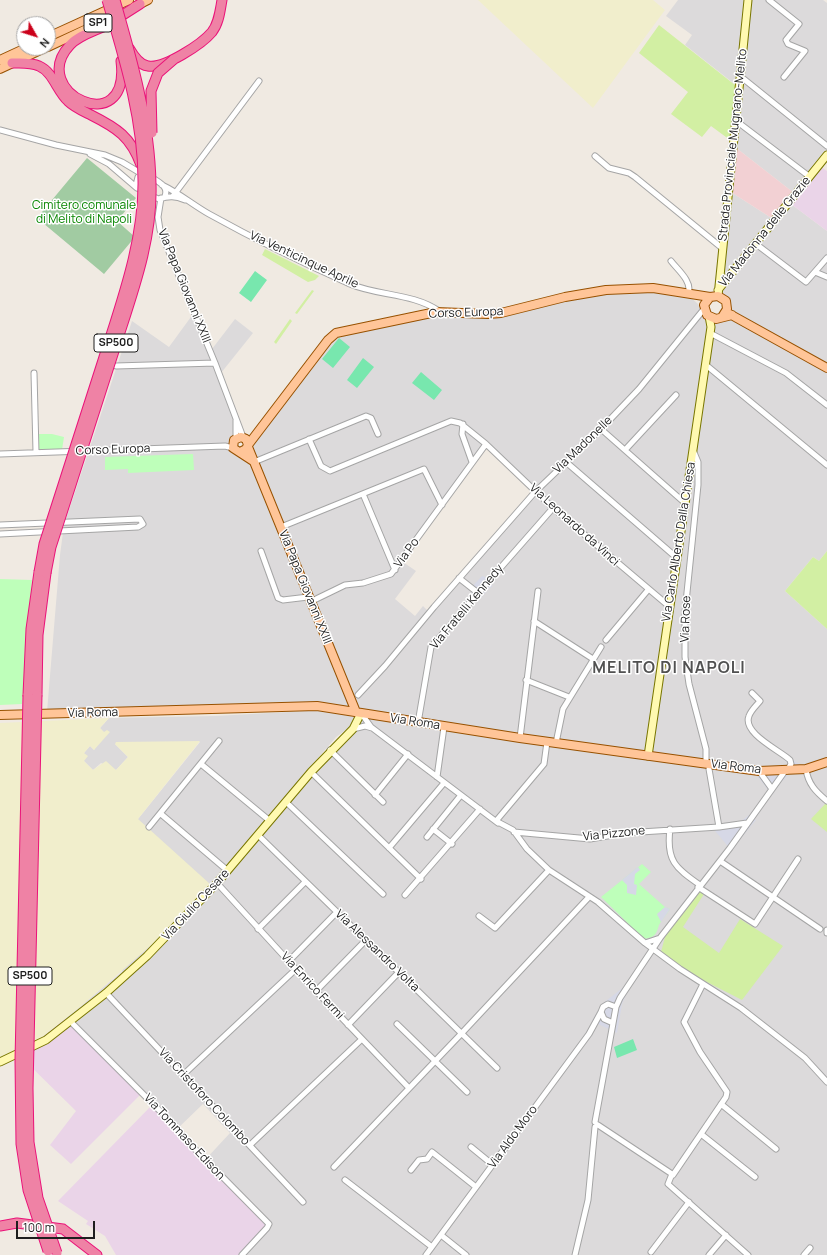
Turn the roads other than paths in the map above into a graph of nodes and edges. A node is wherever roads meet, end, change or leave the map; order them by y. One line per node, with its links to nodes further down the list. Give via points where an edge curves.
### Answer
1 (107, 0): 10 (highway, SP500, bridge)
2 (115, 0): 10 (highway, SP500, bridge)
3 (129, 0): 8 (main road, SP1)
4 (220, 0): 14 (highway, via 219,16 212,32)
5 (748, 0): 17 (street, Strada Provinciale Mugnano-Melito)
6 (769, 0): 18 (street, via 799,24 786,40 788,44 805,51)
7 (144, 2): 9 (main road, SP1); 20 (highway, via 107,25 79,38 63,54 60,75 68,92)
8 (56, 34)
9 (56, 43)
10 (123, 43): 14 (highway, bridge, via 147,66); 20 (highway, bridge, via 123,74 117,92 105,102); 27 (highway, SP500, bridge, via 141,144); 29 (highway, SP500, bridge, via 142,108 149,144)
11 (16, 53): 13 (main road)
12 (27, 56): 15 (main road)
13 (0, 60)
14 (173, 60): 29 (highway, bridge, via 158,73 151,91 154,157)
15 (12, 63): 16 (main road); 20 (highway, via 38,65 45,70 68,102)
16 (0, 69)
17 (740, 76): 21 (street, Strada Provinciale Mugnano-Melito); 23 (street)
18 (784, 77)
19 (259, 81): 32 (street)
20 (80, 106): 27 (highway, bridge, via 125,136 136,150)
21 (736, 120): 28 (street); 36 (street, Strada Provinciale Mugnano-Melito)
22 (0, 130): 24 (street, Via Papa Giovanni XXIII)
23 (827, 146)
24 (82, 151): 27 (street, Via Papa Giovanni XXIII, via 113,158); 31 (street, Via Papa Giovanni XXIII, via 109,164)
25 (827, 155): 28 (street, Via Madonna delle Grazie)
26 (595, 156): 36 (street, via 609,168 633,175)
27 (142, 172): 30 (street, Via Papa Giovanni XXIII); 31 (street, via 136,182); 82 (highway, SP500, bridge, via 142,212 135,252 44,544)
28 (810, 177): 35 (street, Via Madonna delle Grazie)
29 (152, 185): 82 (highway, SP500, bridge, via 150,213 139,271)
30 (162, 185): 32 (street, Via Venticinque Aprile); 33 (street, via 166,190)
31 (139, 190): 33 (street, via 152,197); 34 (street, Via Papa Giovanni XXIII)
32 (174, 194): 33 (street); 43 (street, Via Venticinque Aprile, via 352,285)
33 (163, 197): 34 (street, Via Papa Giovanni XXIII, via 158,217)
34 (159, 224): 49 (street, Via Papa Giovanni XXIII)
35 (756, 244): 39 (street, via 806,282); 42 (street, Via Madonna delle Grazie)
36 (722, 248): 42 (street, Strada Provinciale Mugnano-Melito)
37 (827, 258): 39 (street)
38 (671, 261): 41 (street, via 688,282)
39 (815, 272): 40 (street)
40 (827, 277)
41 (688, 293): 42 (main road, Corso Europa); 44 (main road, via 696,298); 45 (main road, Corso Europa, via 653,288 606,290 501,313)
42 (715, 295): 44 (main road, via 705,302); 47 (main road, via 726,301)
43 (422, 302): 45 (street); 46 (street, via 424,309)
44 (704, 309): 47 (main road); 57 (street, Via Madonelle, via 639,389)
45 (434, 310): 46 (main road, Corso Europa)
46 (419, 315): 60 (main road, Corso Europa, via 336,333 263,425)
47 (721, 316): 48 (street, Via Carlo Alberto Dalla Chiesa); 52 (main road)
48 (710, 330): 50 (street, Via Carlo Alberto Dalla Chiesa); 55 (street, via 786,373)
49 (215, 363): 51 (street); 60 (street, Via Papa Giovanni XXIII, via 236,416)
50 (706, 365): 64 (street, Via Carlo Alberto Dalla Chiesa); 70 (street)
51 (116, 366)
52 (827, 368)
53 (34, 373): 65 (street)
54 (676, 395): 63 (street)
55 (827, 405)
56 (463, 424): 59 (street, via 451,421 330,471 321,466); 61 (street, Via Leonardo da Vinci); 68 (street, via 462,434)
57 (601, 429): 63 (street); 69 (street, Via Madonelle)
58 (378, 434): 59 (street, via 368,416)
59 (309, 439): 67 (street)
60 (241, 443): 62 (street, Corso Europa); 62 (street, Corso Europa); 67 (main road)
61 (486, 444): 68 (street, Via Po); 71 (street, Via Leonardo da Vinci, via 514,469)
62 (225, 446): 65 (street, Corso Europa)
63 (625, 450): 73 (street)
64 (693, 450): 73 (street, Via Carlo Alberto Dalla Chiesa); 113 (street, Via Rose, via 698,462 698,485 685,612 685,657)
65 (36, 452): 66 (street, Corso Europa)
66 (0, 454)
67 (254, 462): 77 (main road, Via Papa Giovanni XXIII)
68 (472, 462): 74 (street, Via Po)
69 (566, 462): 71 (street, Via Madonelle); 80 (street)
70 (827, 465)
71 (534, 492): 75 (street, Via Leonardo da Vinci); 83 (street, Via Madonelle)
72 (363, 494): 74 (street, via 424,469); 77 (street); 81 (street)
73 (686, 504): 80 (street, Via Carlo Alberto Dalla Chiesa)
74 (442, 505): 81 (street, Via Po)
75 (552, 508): 84 (street, Via Leonardo da Vinci); 86 (street, Via Fratelli Kennedy)
76 (0, 525): 78 (street, via 140,519 143,524 138,527)
77 (281, 528): 87 (main road, Via Papa Giovanni XXIII)
78 (0, 534)
79 (261, 551): 87 (street, Via Po, via 278,598)
80 (677, 558): 88 (street, Via Carlo Alberto Dalla Chiesa)
81 (394, 570): 87 (street, Via Po, via 386,576 359,584 345,585)
82 (43, 572): 204 (highway, SP500, bridge, via 32,695 28,1080 29,1142 38,1198)
83 (459, 578): 86 (street); 95 (street, Via Madonelle)
84 (648, 590): 88 (street, Via Leonardo da Vinci); 90 (street)
85 (538, 591): 89 (street)
86 (478, 593): 100 (street, Via Fratelli Kennedy, via 430,649)
87 (309, 599): 97 (main road, Via Papa Giovanni XXIII)
88 (670, 607): 110 (street, Via Carlo Alberto Dalla Chiesa)
89 (534, 621): 92 (street); 93 (street)
90 (606, 640)
91 (601, 647): 92 (street)
92 (593, 659): 96 (street)
93 (526, 680): 96 (street); 104 (street)
94 (752, 693): 116 (street, via 760,700 749,715 749,725 760,738 790,760 791,764)
95 (358, 695)
96 (569, 697): 107 (street, via 562,709)
97 (358, 713): 98 (main road, Via Roma, via 294,705); 99 (main road, Via Roma); 102 (street, Via Giulio Cesare)
98 (0, 715)
99 (368, 718): 100 (main road, Via Roma); 103 (street)
100 (418, 723): 101 (main road, Via Roma)
101 (444, 727): 104 (main road, Via Roma); 118 (street)
102 (353, 729): 103 (street, via 365,726); 108 (street, Via Giulio Cesare)
103 (375, 729): 109 (street)
104 (520, 738): 106 (main road, Via Roma)
105 (220, 741): 112 (street)
106 (548, 742): 107 (main road, Via Roma); 129 (street, via 544,764)
107 (556, 743): 110 (main road, Via Roma)
108 (330, 750): 117 (street, Via Giulio Cesare); 121 (street)
109 (408, 754): 118 (street); 121 (street)
110 (648, 756): 113 (main road, Via Roma)
111 (827, 762): 114 (main road, Via Roma)
112 (201, 764): 127 (street); 128 (street)
113 (708, 766): 115 (main road, Via Roma); 132 (street, Via Rose)
114 (806, 769): 116 (main road, Via Roma); 123 (street, via 812,786)
115 (759, 771): 116 (main road, Via Roma); 120 (street)
116 (786, 771): 120 (street)
117 (311, 772): 124 (street, Via Giulio Cesare); 139 (street)
118 (437, 777): 119 (street)
119 (444, 783): 122 (street); 139 (street)
120 (772, 789): 130 (street)
121 (375, 794): 125 (street)
122 (461, 795): 126 (street); 133 (street)
123 (827, 801)
124 (286, 802): 128 (street, Via Giulio Cesare); 148 (street)
125 (383, 802)
126 (480, 809): 129 (street); 138 (street)
127 (161, 814): 131 (street); 143 (street)
128 (270, 821): 136 (street, Via Giulio Cesare)
129 (496, 821): 135 (street)
130 (747, 823): 132 (street, Via Pizzone); 141 (street)
131 (149, 827)
132 (719, 827): 134 (street, Via Pizzone)
133 (433, 829): 137 (street); 138 (street)
134 (670, 829): 135 (street, Via Pizzone, via 590,839); 147 (street, via 668,840 671,858 682,872)
135 (516, 833): 142 (street, via 527,849)
136 (258, 835): 143 (street, Via Giulio Cesare); 145 (street, Via Alessandro Volta)
137 (427, 837)
138 (452, 844): 144 (street)
139 (389, 848): 144 (street)
140 (798, 859): 151 (street)
141 (720, 861): 147 (street); 151 (street)
142 (549, 870): 150 (street); 153 (street, via 495,928)
143 (228, 871): 146 (street, Via Giulio Cesare)
144 (421, 879): 149 (street)
145 (305, 882): 152 (street, Via Alessandro Volta); 154 (street)
146 (217, 883): 154 (street, Via Enrico Fermi); 165 (street, Via Giulio Cesare, via 147,956)
147 (699, 886): 151 (street, via 755,924); 156 (street)
148 (383, 894)
149 (406, 896)
150 (589, 897): 158 (street); 174 (street)
151 (773, 897): 155 (street)
152 (337, 912): 157 (street, Via Alessandro Volta); 160 (street)
153 (479, 916)
154 (258, 929): 160 (street, Via Enrico Fermi)
155 (820, 929)
156 (660, 938): 158 (street); 159 (street)
157 (366, 940): 162 (street, Via Alessandro Volta); 164 (street)
158 (645, 943): 159 (street)
159 (654, 949): 163 (street); 166 (street)
160 (288, 961): 161 (street, Via Enrico Fermi)
161 (296, 969): 164 (street, Via Enrico Fermi); 179 (street)
162 (399, 972): 173 (street); 174 (street, Via Alessandro Volta)
163 (703, 984): 180 (street, via 741,1008 788,1044); 183 (street, via 684,1022 700,1052 726,1089)
164 (316, 991): 173 (street, Via Enrico Fermi)
165 (106, 993): 170 (street, Via Giulio Cesare); 179 (street, Via Cristoforo Colombo)
166 (623, 993): 167 (street, Via Aldo Moro); 168 (street)
167 (610, 1004): 168 (street); 169 (street, Via Aldo Moro, via 603,1008)
168 (616, 1007): 171 (street)
169 (600, 1016): 171 (street); 189 (street, Via Aldo Moro)
170 (70, 1021): 177 (street, Via Giulio Cesare, via 46,1040); 206 (street, Via Tommaso Edison, via 269,1224)
171 (612, 1021): 184 (street)
172 (397, 1024): 176 (street)
173 (348, 1025): 175 (street, Via Enrico Fermi)
174 (461, 1034): 176 (street); 178 (street, Via Alessandro Volta)
175 (362, 1039): 181 (street, Via Enrico Fermi); 186 (street)
176 (435, 1061): 181 (street); 182 (street)
177 (0, 1062)
178 (497, 1068)
179 (183, 1075): 186 (street, Via Cristoforo Colombo)
180 (827, 1082)
181 (408, 1088): 190 (street)
182 (467, 1092)
183 (721, 1104): 185 (street); 188 (street)
184 (597, 1126): 192 (street); 209 (street, via 588,1200)
185 (701, 1134): 192 (street); 193 (street)
186 (250, 1145): 196 (street, Via Cristoforo Colombo)
187 (471, 1146): 189 (street)
188 (776, 1149)
189 (493, 1164): 195 (street, Via Aldo Moro)
190 (335, 1165)
191 (411, 1170): 195 (street, via 419,1160 427,1159 432,1152)
192 (673, 1175): 197 (street, via 668,1183)
193 (755, 1177)
194 (345, 1180): 201 (street)
195 (476, 1187): 199 (street, Via Aldo Moro)
196 (303, 1202)
197 (688, 1202): 200 (street); 203 (street)
198 (0, 1226): 205 (highway, via 17,1223 63,1229)
199 (441, 1235): 201 (street, Via Aldo Moro); 208 (street)
200 (726, 1235): 210 (street); 211 (street)
201 (432, 1247): 207 (street, Via Aldo Moro)
202 (810, 1248): 212 (street)
203 (651, 1252)
204 (53, 1253)
205 (96, 1255)
206 (242, 1255)
207 (426, 1255)
208 (466, 1255)
209 (575, 1255)
210 (709, 1255)
211 (748, 1255)
212 (804, 1255)

